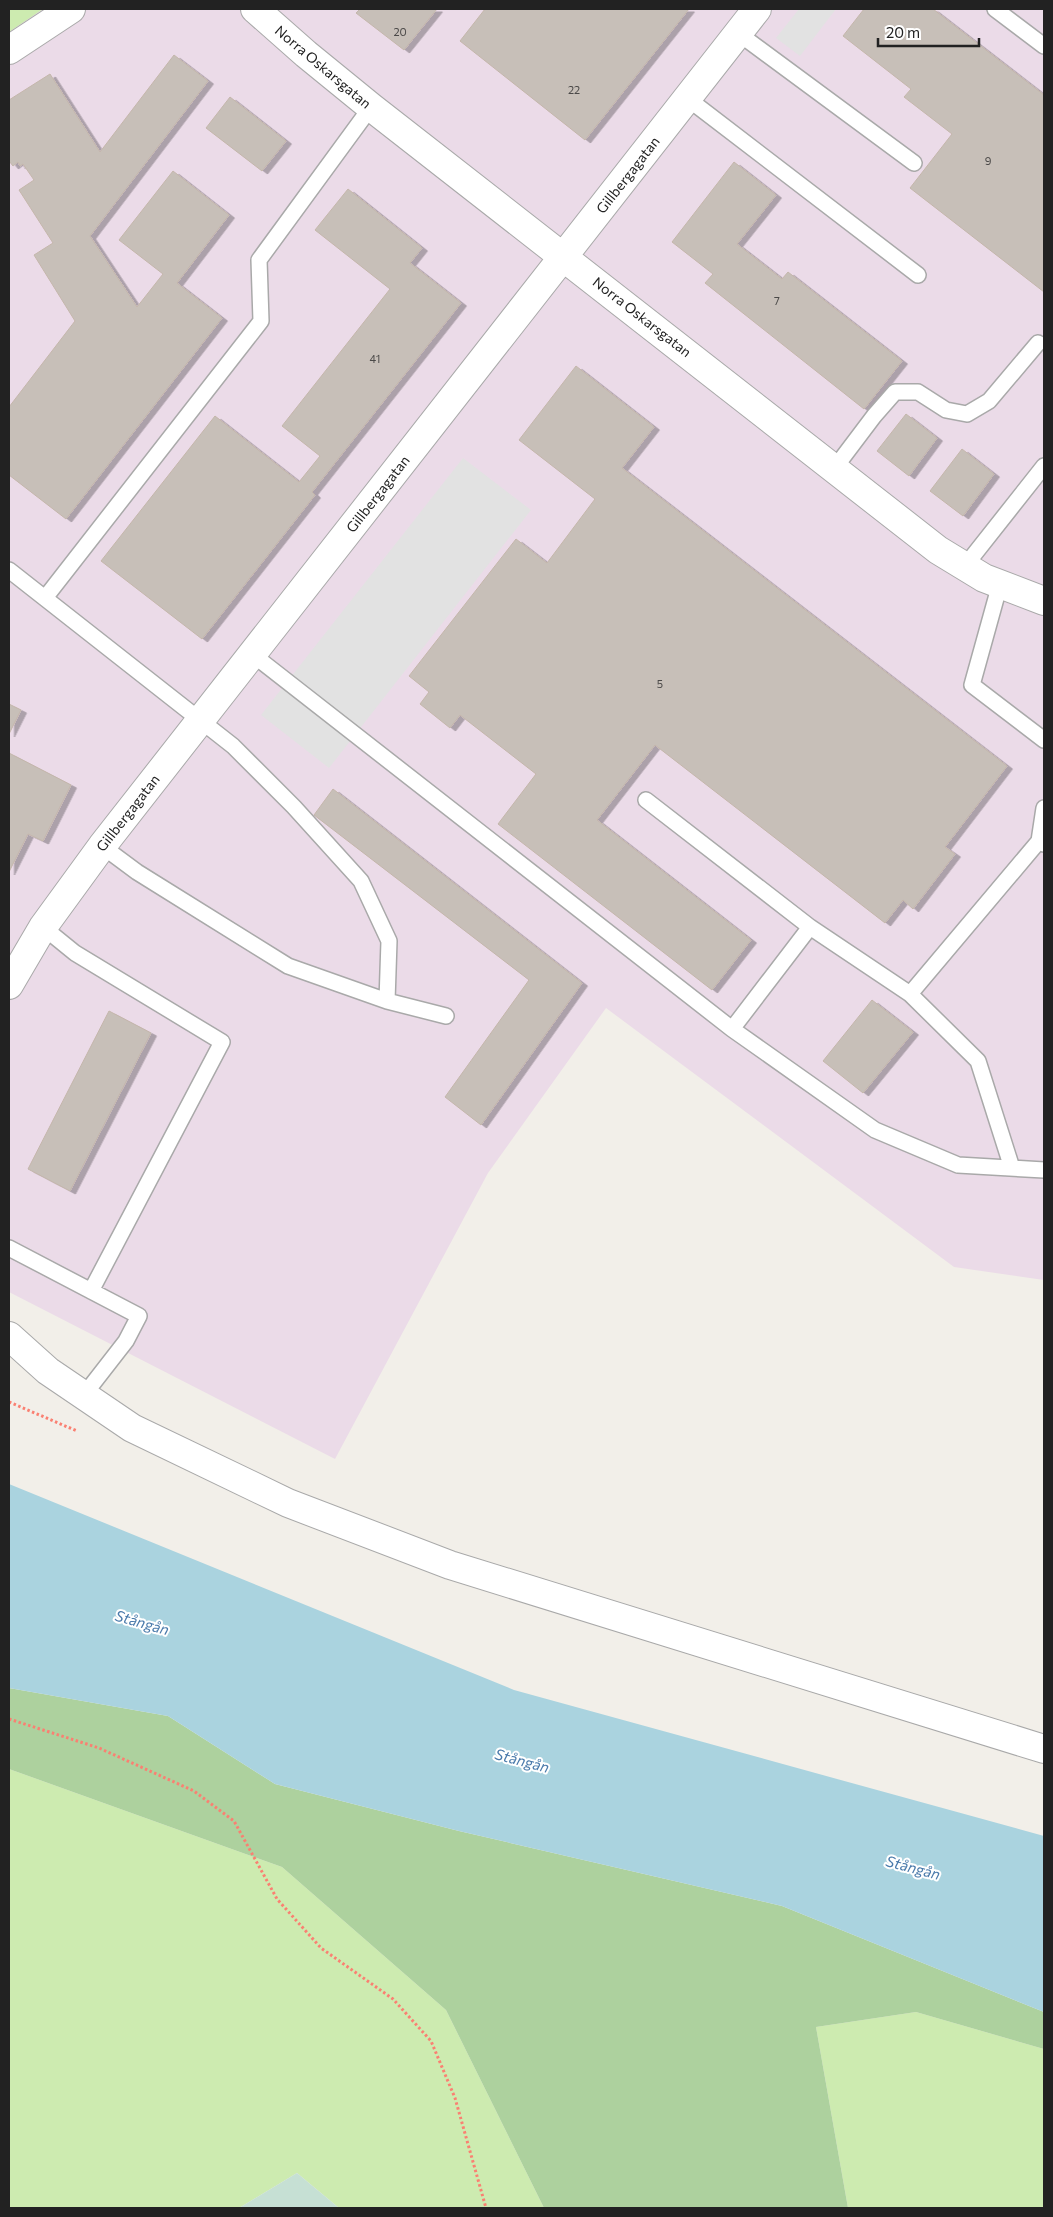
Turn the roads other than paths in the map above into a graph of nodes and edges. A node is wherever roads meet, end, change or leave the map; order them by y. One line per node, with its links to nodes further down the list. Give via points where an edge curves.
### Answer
1 (72, 9): 7 (street)
2 (255, 9): 9 (street, Norra Oskarsgatan)
3 (757, 9): 5 (street, Gillbergagatan)
4 (995, 9): 6 (lane)
5 (738, 33): 8 (street, Gillbergagatan); 10 (lane)
6 (1044, 46)
7 (9, 50)
8 (687, 98): 11 (street, Gillbergagatan); 12 (lane)
9 (371, 107): 11 (street, Norra Oskarsgatan); 19 (lane, via 259,260 261,321)
10 (914, 163)
11 (565, 256): 15 (street, Norra Oskarsgatan); 21 (street, Gillbergagatan)
12 (918, 275)
13 (1038, 344): 15 (lane, via 989,401 967,414 946,410 918,392 896,392)
14 (1044, 466): 16 (lane)
15 (834, 469): 16 (street, Norra Oskarsgatan, via 938,550)
16 (965, 566): 18 (street, Norra Oskarsgatan)
17 (9, 570): 19 (lane)
18 (1000, 584): 20 (street, Norra Oskarsgatan); 23 (lane, via 972,685)
19 (45, 598): 22 (lane)
20 (1044, 601)
21 (252, 654): 22 (street, Gillbergagatan); 34 (lane)
22 (200, 721): 27 (street, Gillbergagatan); 32 (lane, via 233,746 361,881 390,941)
23 (1044, 740)
24 (646, 800): 29 (lane)
25 (1044, 808): 26 (lane)
26 (1041, 842): 31 (lane)
27 (102, 846): 28 (street, Gillbergagatan); 32 (lane, via 137,872 288,966)
28 (43, 927): 30 (street, Gillbergagatan); 38 (lane, via 75,952 222,1042)
29 (810, 927): 31 (lane); 34 (lane)
30 (9, 985)
31 (910, 994): 35 (lane, via 978,1061)
32 (387, 1001): 33 (lane)
33 (446, 1016)
34 (732, 1029): 35 (lane, via 875,1130 958,1166)
35 (1012, 1168): 36 (lane)
36 (1044, 1170)
37 (9, 1248): 38 (lane)
38 (91, 1291): 40 (lane, via 139,1316 126,1341)
39 (9, 1336): 40 (street, via 48,1371)
40 (84, 1395): 41 (street, via 132,1428 288,1503 450,1565)
41 (1044, 1749)

